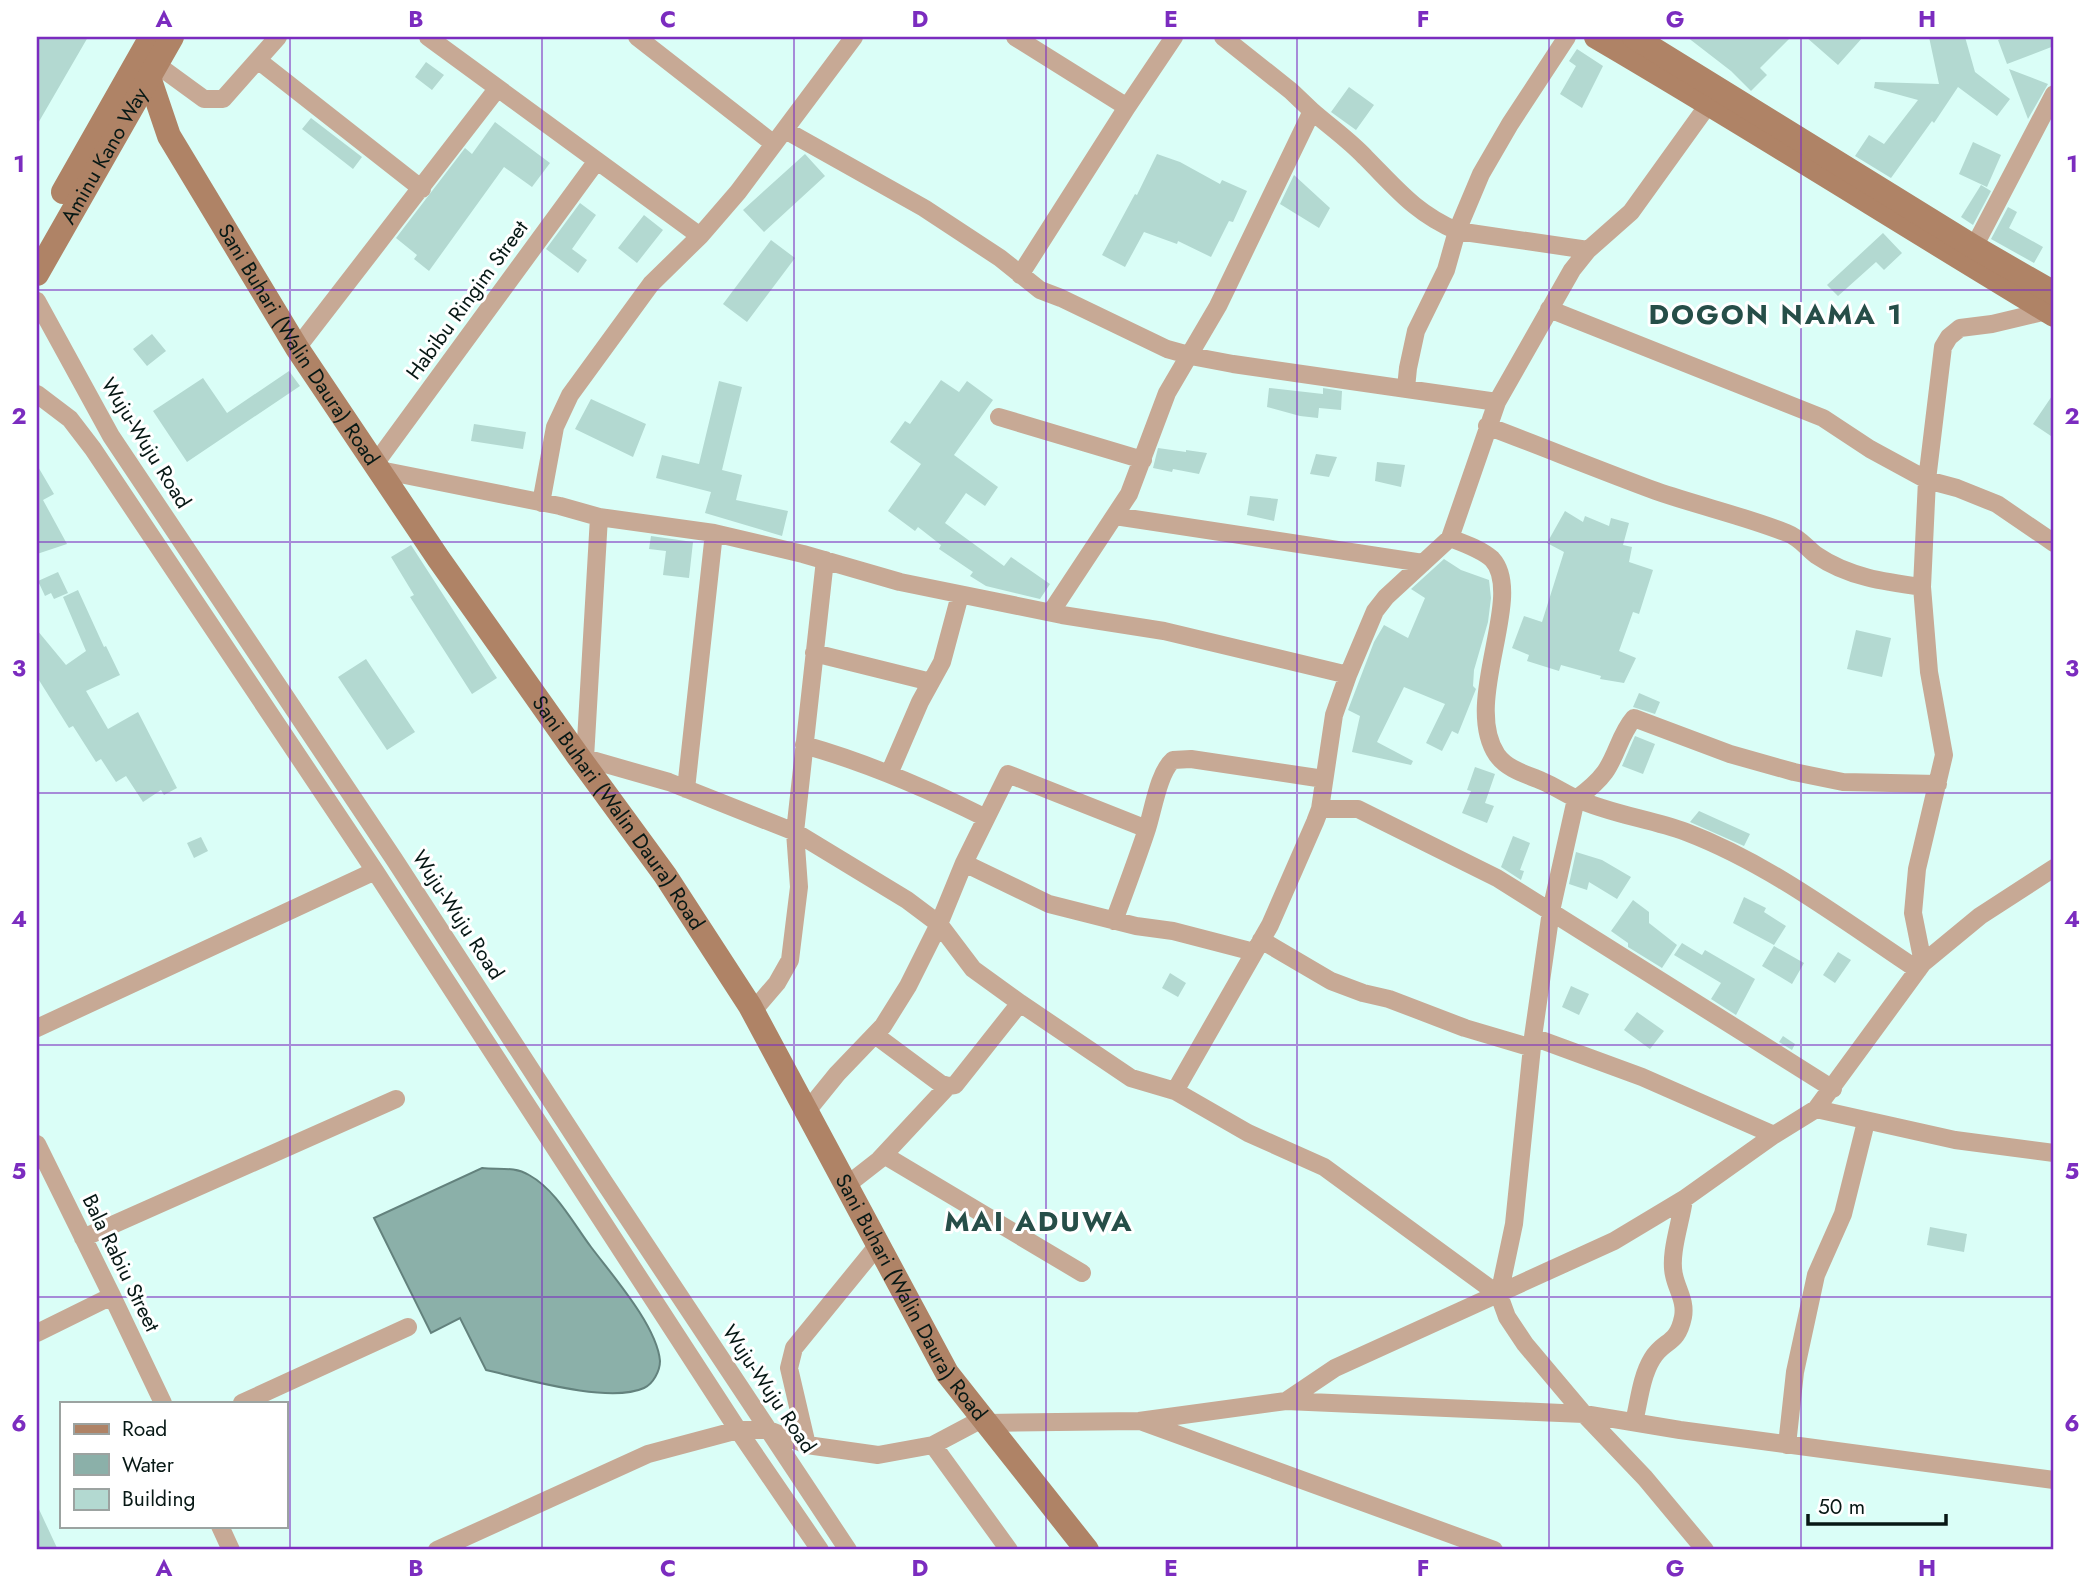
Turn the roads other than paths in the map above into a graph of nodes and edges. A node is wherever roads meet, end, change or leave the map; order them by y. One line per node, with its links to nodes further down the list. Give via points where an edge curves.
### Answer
1 (151, 37): 24 (street, Aminu Kano Way)
2 (172, 37): 13 (street, Aminu Kano Way)
3 (278, 37): 12 (street)
4 (428, 37): 14 (street)
5 (636, 37): 19 (street)
6 (854, 37): 19 (street)
7 (1015, 37): 17 (street)
8 (1174, 37): 17 (street)
9 (1223, 37): 18 (street)
10 (1567, 37): 22 (street, via 1487,164)
11 (1618, 40): 16 (street); 25 (street)
12 (259, 61): 13 (street, via 223,99 204,99); 21 (street)
13 (153, 70): 27 (street, Aminu Kano Way); 32 (street, Sani Buhari (Walin Daura) Road, via 169,136)
14 (498, 89): 20 (street); 21 (street)
15 (2054, 94): 25 (street)
16 (1708, 105): 26 (street, via 1631,212); 30 (street, via 1917,232)
17 (1126, 107): 28 (street)
18 (1312, 111): 22 (street, via 1364,155 1399,193 1433,220); 33 (street)
19 (779, 137): 23 (street); 28 (street, via 924,208)
20 (596, 162): 23 (street); 40 (street, Habibu Ringim Street)
21 (422, 189): 32 (street)
22 (1457, 231): 26 (street); 34 (street, via 1446,270 1416,331)
23 (701, 236): 42 (street, via 652,284 570,395 555,427)
24 (37, 239)
25 (1975, 247): 30 (street)
26 (1588, 250): 31 (street)
27 (37, 274)
28 (1020, 275): 33 (street, via 1041,290 1167,349)
29 (37, 301): 109 (street, Wuju-Wuju Road, via 111,436)
30 (2052, 306): 41 (street, via 1993,324 1960,328 1948,337)
31 (1549, 309): 36 (street); 41 (street, via 1823,418)
32 (297, 348): 40 (street, Sani Buhari (Walin Daura) Road)
33 (1190, 355): 34 (street); 39 (street, via 1167,393)
34 (1406, 388): 36 (street)
35 (37, 394): 69 (street, via 70,419 93,449)
36 (1497, 402): 38 (street)
37 (999, 417): 39 (street)
38 (1487, 426): 46 (street); 50 (street, via 1657,491 1791,534 1815,554 1873,580)
39 (1143, 460): 43 (street)
40 (377, 467): 42 (street); 57 (street, Sani Buhari (Walin Daura) Road)
41 (1927, 480): 47 (street, via 1997,504); 50 (street)
42 (541, 503): 44 (street)
43 (1115, 516): 49 (street); 52 (street)
44 (599, 517): 45 (street); 57 (street)
45 (714, 533): 48 (street); 61 (street)
46 (1450, 538): 49 (street); 62 (street, via 1491,559 1501,573 1503,596 1486,716 1497,755 1511,768)
47 (2054, 543)
48 (825, 560): 51 (street); 53 (street)
49 (1423, 563): 54 (street, via 1375,611)
50 (1922, 587): 60 (street, via 1929,672 1944,755)
51 (960, 595): 52 (street); 55 (street, via 942,662)
52 (1051, 612): 54 (street, via 1164,631)
53 (814, 653): 55 (street); 56 (street)
54 (1348, 674): 59 (street, via 1334,715)
55 (931, 682): 58 (street)
56 (804, 746): 58 (street); 66 (street)
57 (582, 757): 61 (street); 76 (street, Sani Buhari (Walin Daura) Road)
58 (888, 774): 64 (street)
59 (1324, 779): 63 (street); 65 (street, via 1172,760 1163,774)
60 (1938, 784): 62 (street, via 1843,782 1794,772 1634,718 1606,771); 74 (street, via 1917,869 1913,913)
61 (686, 789): 66 (street)
62 (1576, 799): 70 (street); 74 (street, via 1687,833 1741,858)
63 (1320, 809): 70 (street, via 1358,809 1497,878); 73 (street)
64 (986, 818): 65 (street, via 1011,774); 67 (street)
65 (1147, 829): 71 (street)
66 (795, 832): 72 (street); 76 (street, via 799,887 790,960)
67 (964, 863): 71 (street, via 1049,904); 72 (street)
68 (2054, 868): 74 (street, via 1980,916)
69 (375, 871): 77 (street); 108 (street)
70 (1551, 911): 79 (street); 81 (street)
71 (1114, 921): 73 (street)
72 (939, 924): 75 (street, via 973,969); 78 (street, via 908,986)
73 (1258, 946): 79 (street, via 1363,993 1465,1028); 82 (street)
74 (1921, 966): 81 (street)
75 (1020, 1003): 80 (street, via 955,1085); 82 (street, via 1131,1078)
76 (753, 1011): 85 (street, Sani Buhari (Walin Daura) Road)
77 (37, 1028)
78 (875, 1035): 80 (street); 85 (street)
79 (1533, 1043): 87 (street, via 1642,1077); 97 (street, via 1514,1224)
80 (948, 1086): 90 (street)
81 (1833, 1089): 84 (street)
82 (1175, 1091): 97 (street, via 1248,1133 1324,1167)
83 (396, 1099): 94 (street)
84 (1816, 1109): 86 (street); 87 (street)
85 (807, 1111): 92 (street, Sani Buhari (Walin Daura) Road)
86 (1866, 1122): 89 (street); 112 (street, via 1843,1214 1813,1287 1795,1372)
87 (1774, 1135): 93 (street)
88 (37, 1144): 94 (street, Bala Rabiu Street)
89 (2047, 1153): 91 (street)
90 (884, 1155): 92 (street); 96 (street)
91 (2054, 1167)
92 (847, 1185): 95 (street, Sani Buhari (Walin Daura) Road)
93 (1684, 1199): 97 (street, via 1614,1241); 107 (street, via 1673,1257 1684,1314 1678,1336 1652,1358)
94 (83, 1238): 98 (street, Bala Rabiu Street)
95 (878, 1245): 105 (street, Sani Buhari (Walin Daura) Road, via 947,1373); 110 (street, via 794,1349 789,1368)
96 (1082, 1273)
97 (1499, 1295): 101 (street, via 1335,1368); 104 (street, via 1525,1344)
98 (113, 1296): 100 (street); 102 (street, Bala Rabiu Street)
99 (408, 1327): 103 (street)
100 (37, 1333)
101 (1286, 1401): 104 (street); 106 (street)
102 (163, 1402)
103 (244, 1402)
104 (1584, 1414): 107 (street); 122 (street)
105 (985, 1421): 106 (street); 111 (street); 120 (street, Sani Buhari (Walin Daura) Road)
106 (1139, 1421): 121 (street)
107 (1634, 1422): 112 (street)
108 (738, 1430): 109 (street); 116 (street, via 648,1454); 117 (street)
109 (769, 1430): 110 (street); 118 (street, Wuju-Wuju Road)
110 (807, 1445): 111 (street, via 878,1455)
111 (933, 1445): 119 (street)
112 (1787, 1445): 113 (street)
113 (2054, 1480)
114 (220, 1528): 115 (street)
115 (231, 1550)
116 (437, 1550)
117 (820, 1550)
118 (848, 1550)
119 (1009, 1550)
120 (1087, 1550)
121 (1493, 1550)
122 (1705, 1550)

